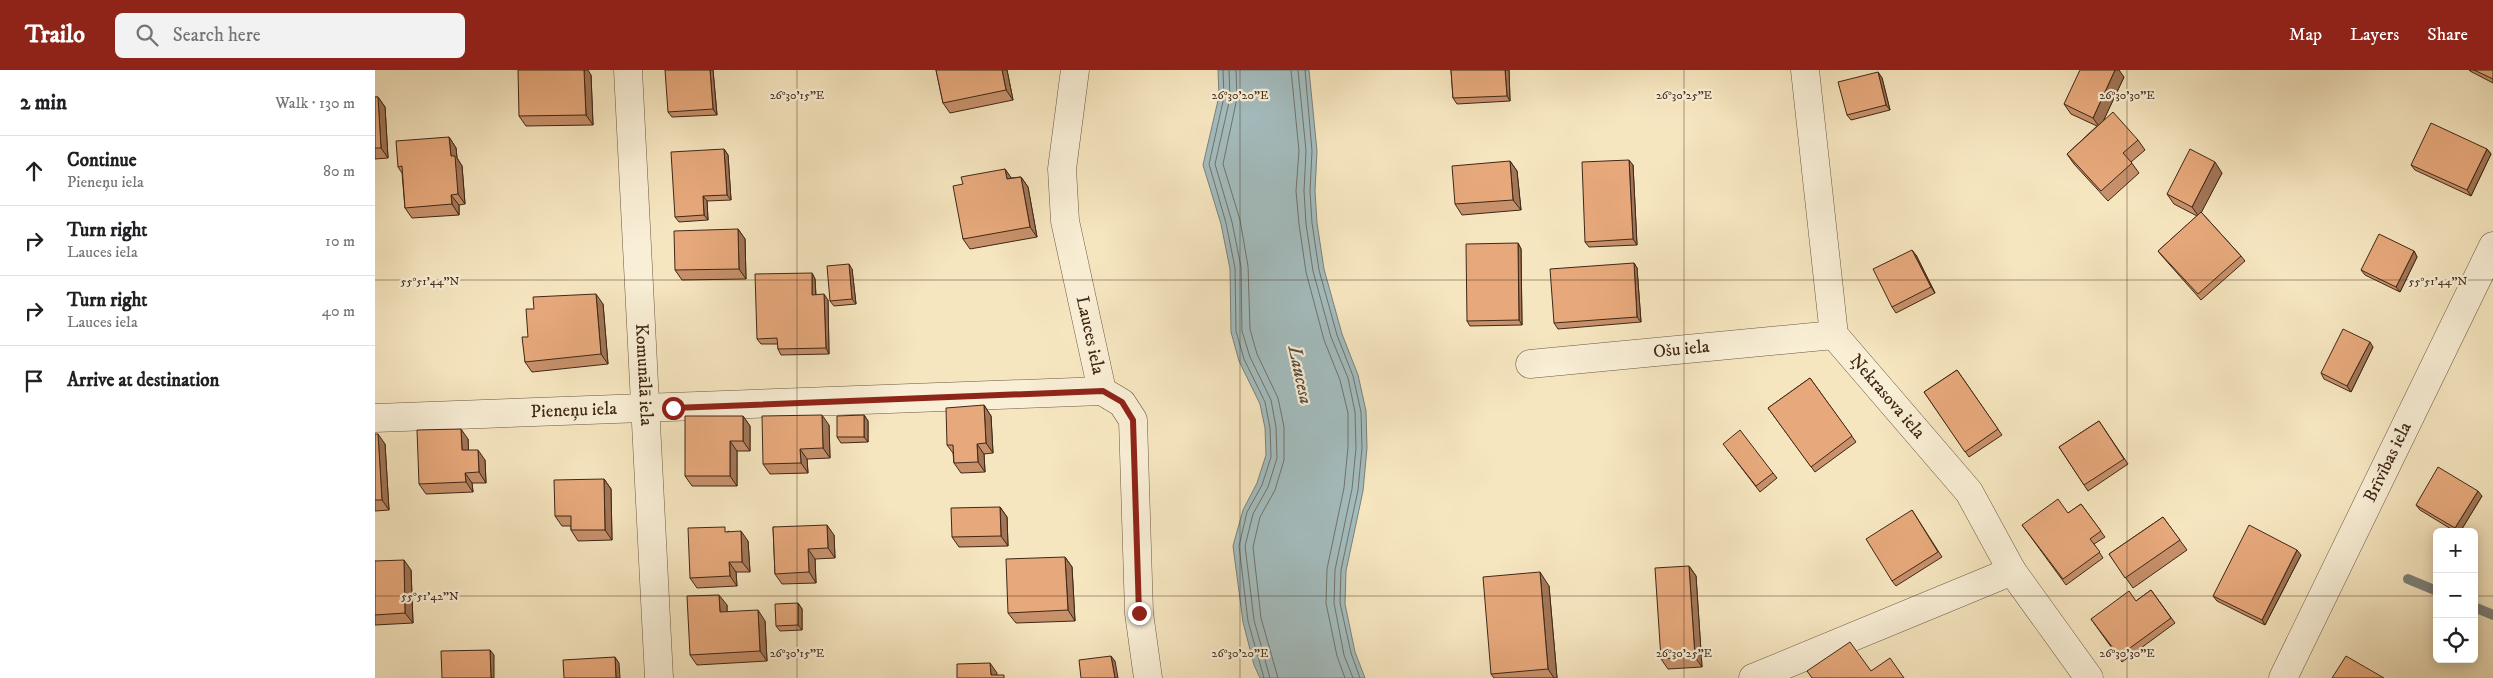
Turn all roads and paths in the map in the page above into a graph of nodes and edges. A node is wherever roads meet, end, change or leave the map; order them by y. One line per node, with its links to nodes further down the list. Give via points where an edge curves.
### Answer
1 (628, 70): 8 (street, Komunālā iela)
2 (1075, 70): 7 (street, Lauces iela, via 1062,168 1065,221)
3 (1805, 70): 5 (street)
4 (2493, 246): 15 (street, Brīvības iela)
5 (1834, 335): 6 (street, Ošu iela); 10 (street, Ņekrasova iela, via 1969,492)
6 (1530, 364)
7 (1103, 391): 8 (street, Pieneņu iela); 13 (street, Lauces iela, via 1122,402 1133,420 1139,613)
8 (645, 407): 9 (street, Pieneņu iela); 12 (street, Komunālā iela)
9 (375, 418)
10 (2012, 571): 11 (street); 14 (street, Ņekrasova iela)
11 (1766, 676)
12 (659, 678)
13 (1148, 678)
14 (2089, 678)
15 (2283, 678)

